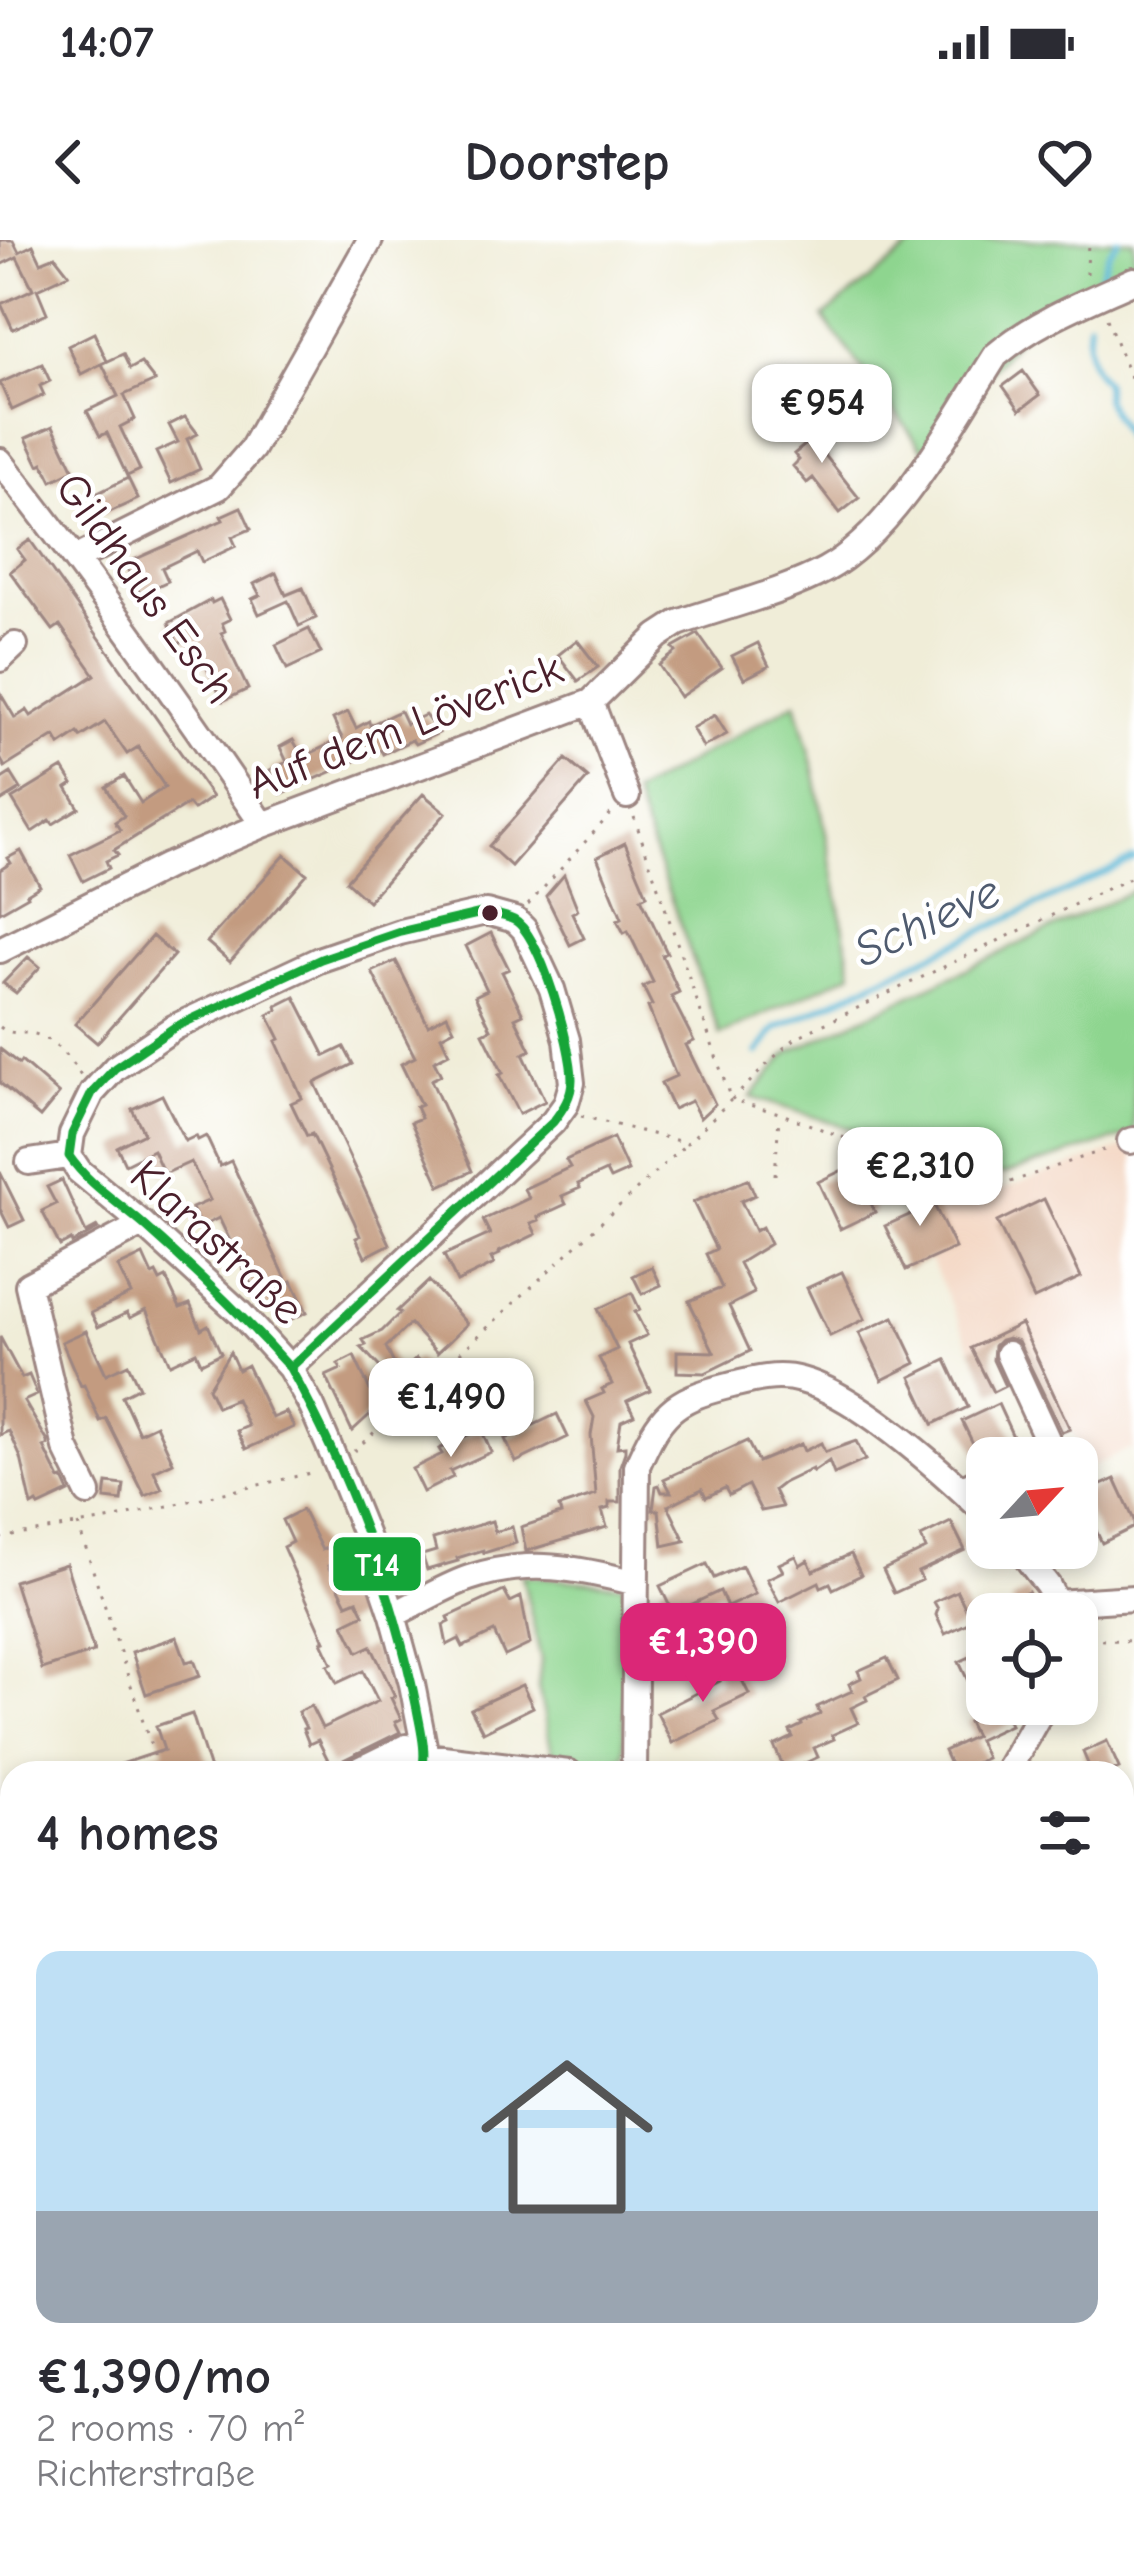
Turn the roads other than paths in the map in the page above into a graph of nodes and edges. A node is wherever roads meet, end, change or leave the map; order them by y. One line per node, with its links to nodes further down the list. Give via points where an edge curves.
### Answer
1 (370, 240): 4 (street, via 252,449 220,487)
2 (1134, 280): 5 (street, Auf dem Löverick, via 996,355 901,503 851,552 809,578 678,623)
3 (0, 461): 4 (street, Gildhaus Esch)
4 (77, 558): 7 (street, Gildhaus Esch)
5 (591, 703): 6 (street); 7 (street, Auf dem Löverick)
6 (627, 796)
7 (263, 825): 8 (street, Auf dem Löverick)
8 (0, 950)
9 (69, 1156): 10 (street, Klarastraße); 11 (street, Klarastraße); 13 (street, via 92,1093 115,1067 175,1027 400,932 486,911 515,920 552,988 567,1040 572,1083 562,1112)
10 (28, 1162)
11 (143, 1223): 13 (street, Klarastraße); 17 (street, via 28,1285 67,1448)
12 (1008, 1354): 14 (street)
13 (290, 1368): 22 (street, Klarastraße, via 338,1467)
14 (1046, 1437)
15 (966, 1486): 16 (street)
16 (961, 1489): 18 (street); 19 (street, via 860,1409 797,1378 764,1377 698,1394 669,1411 637,1466)
17 (88, 1493)
18 (966, 1494)
19 (636, 1583): 22 (street, via 578,1568 502,1570); 27 (street)
20 (1134, 1598): 21 (street)
21 (1098, 1603)
22 (393, 1615): 26 (street, Klarastraße)
23 (1033, 1725): 28 (street)
24 (378, 1761): 25 (street, via 406,1748)
25 (420, 1761)
26 (423, 1761)
27 (634, 1761)
28 (1013, 1761)

